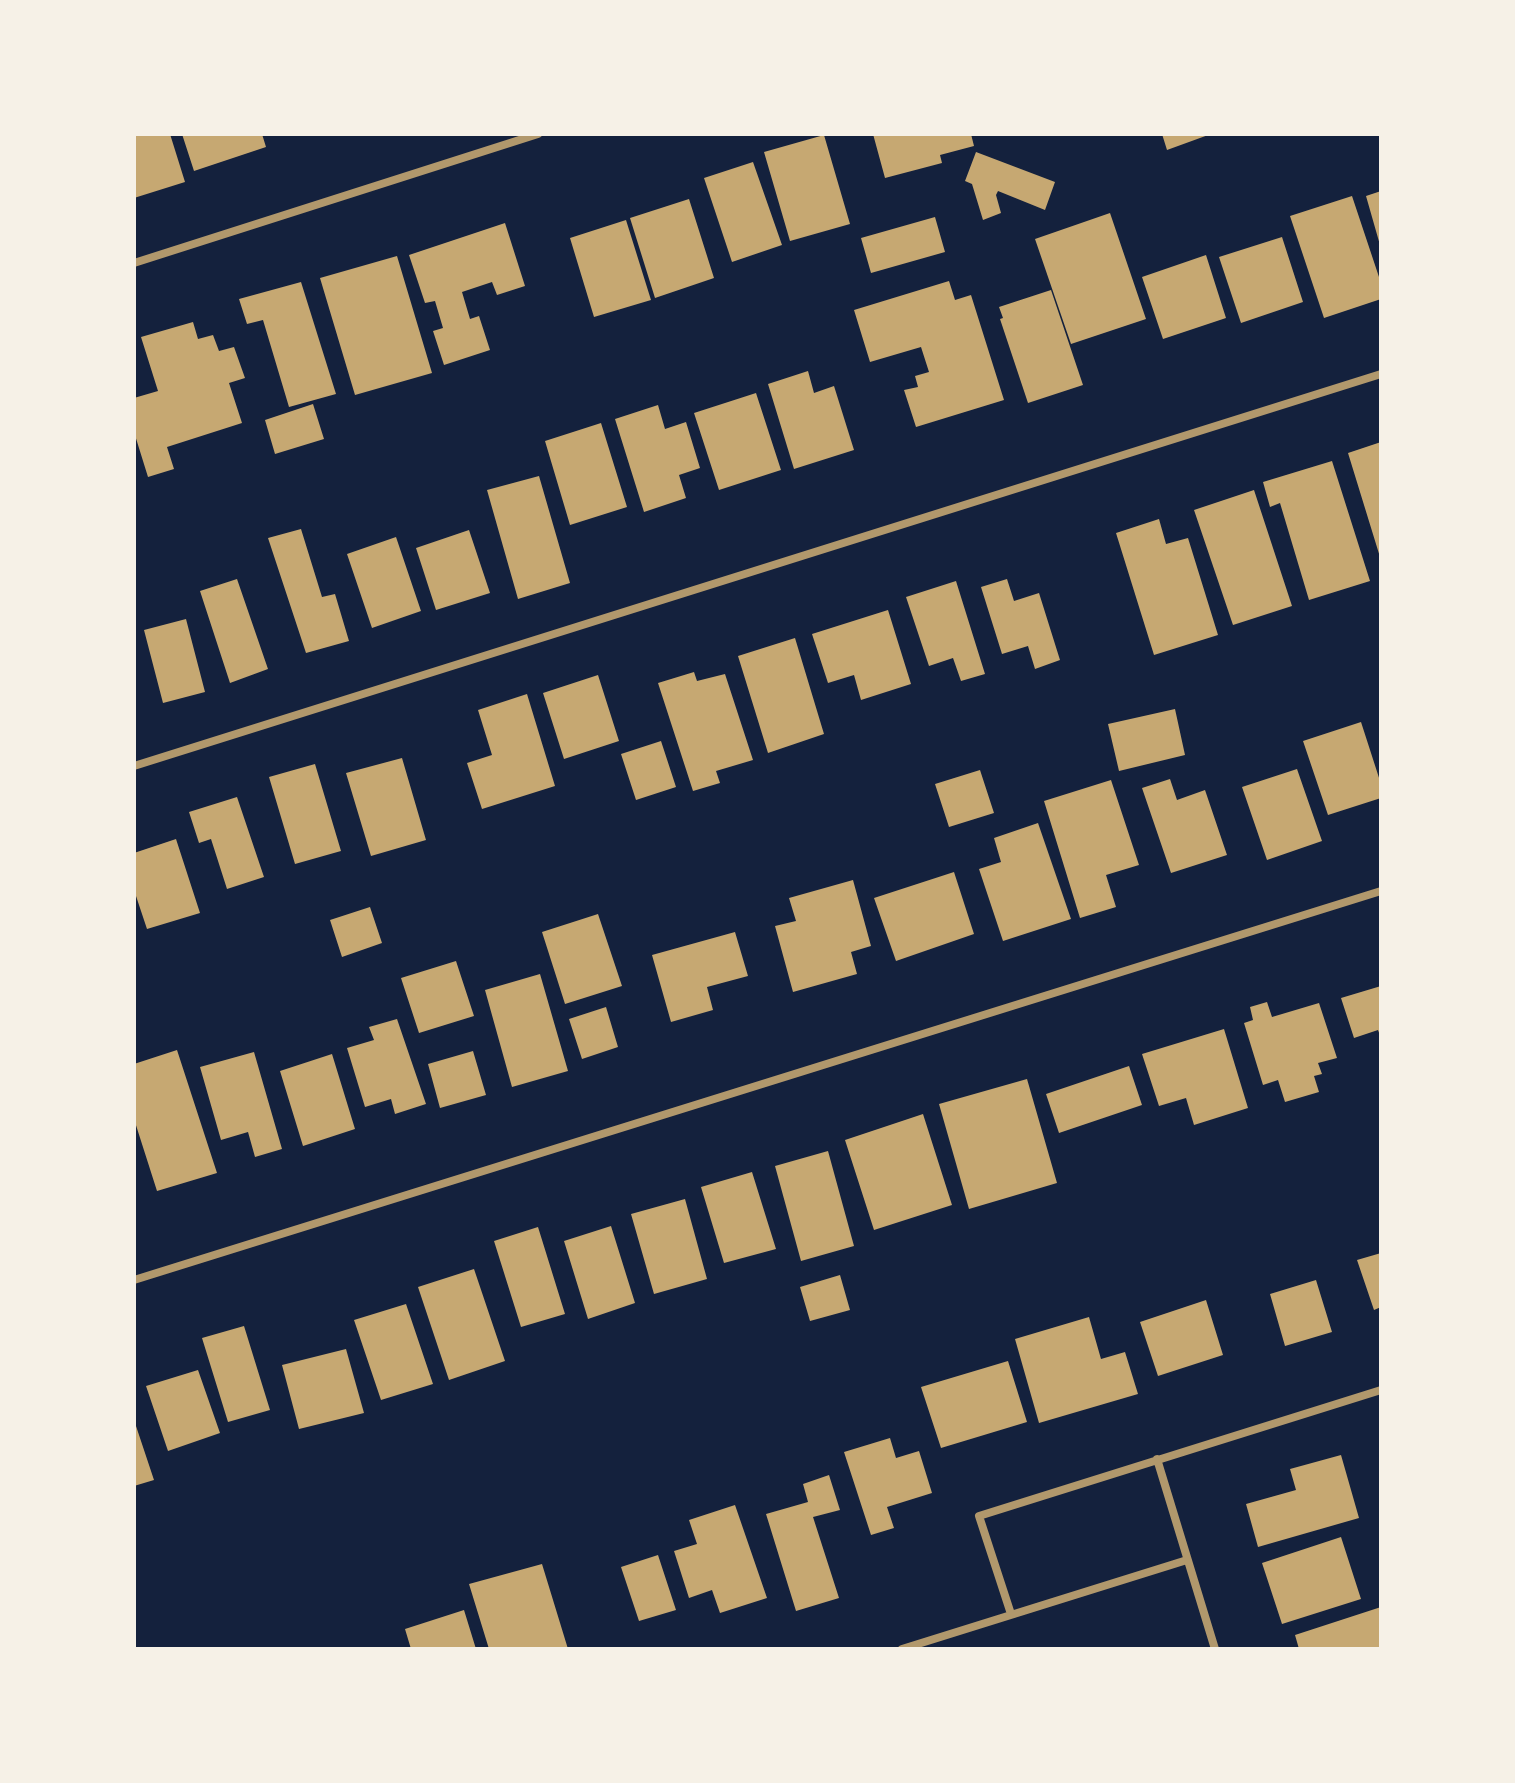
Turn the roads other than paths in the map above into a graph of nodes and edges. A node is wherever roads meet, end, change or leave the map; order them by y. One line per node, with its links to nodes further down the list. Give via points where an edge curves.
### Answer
1 (538, 134): 2 (street)
2 (134, 263)
3 (1381, 374): 4 (street)
4 (134, 766)
5 (1381, 891): 6 (street)
6 (134, 1280)
7 (1381, 1390): 8 (street)
8 (1157, 1459): 9 (street); 10 (street, via 979,1516)
9 (1187, 1560): 10 (street); 12 (street)
10 (1011, 1614): 11 (street)
11 (902, 1649)
12 (1215, 1649)

